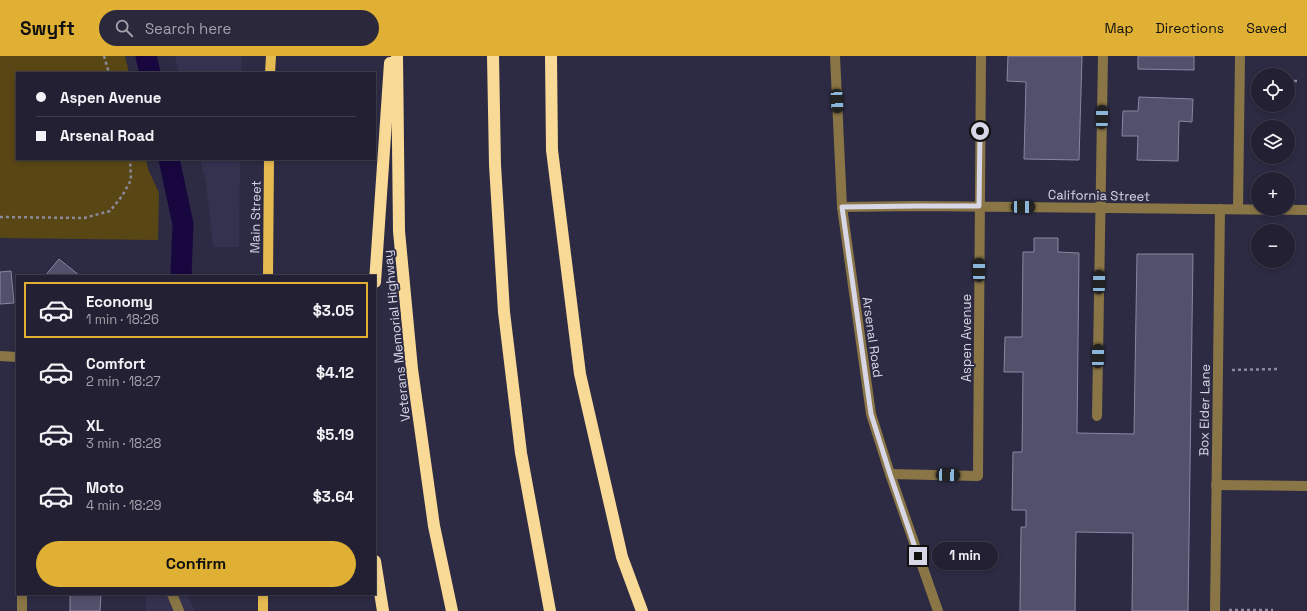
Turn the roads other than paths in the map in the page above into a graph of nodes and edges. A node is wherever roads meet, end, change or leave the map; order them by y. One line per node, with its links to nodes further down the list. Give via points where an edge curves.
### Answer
1 (271, 56): 10 (main road)
2 (390, 56): 19 (highway)
3 (397, 56): 34 (highway, Veterans Memorial Highway, via 399,231 412,369 434,526)
4 (493, 56): 35 (highway, via 495,165 504,312 521,453)
5 (551, 56): 36 (highway, via 552,150 580,374 622,557)
6 (834, 56): 13 (street, Arsenal Road)
7 (981, 56): 12 (street, Aspen Avenue)
8 (1103, 56): 14 (street)
9 (1240, 56): 16 (street)
10 (270, 72)
11 (269, 160): 18 (main road, Main Street)
12 (979, 206): 13 (street, California Street); 14 (street, California Street); 23 (street, Aspen Avenue, via 978,476)
13 (842, 207): 23 (street, Arsenal Road, via 871,414)
14 (1100, 208): 15 (street, California Street); 22 (street)
15 (1220, 209): 16 (street, California Street); 24 (street, Box Elder Lane)
16 (1238, 209): 17 (street, California Street)
17 (1307, 210)
18 (268, 275)
19 (375, 275)
20 (0, 356): 21 (street)
21 (16, 356)
22 (1097, 416)
23 (890, 474): 37 (street, Arsenal Road)
24 (1216, 484): 25 (street); 38 (street, Box Elder Lane)
25 (1307, 486)
26 (376, 567): 33 (highway)
27 (22, 595): 30 (street)
28 (172, 595): 31 (street)
29 (263, 595): 32 (main road)
30 (22, 611)
31 (180, 611)
32 (263, 611)
33 (383, 611)
34 (452, 611)
35 (550, 611)
36 (642, 611)
37 (938, 611)
38 (1215, 611)

